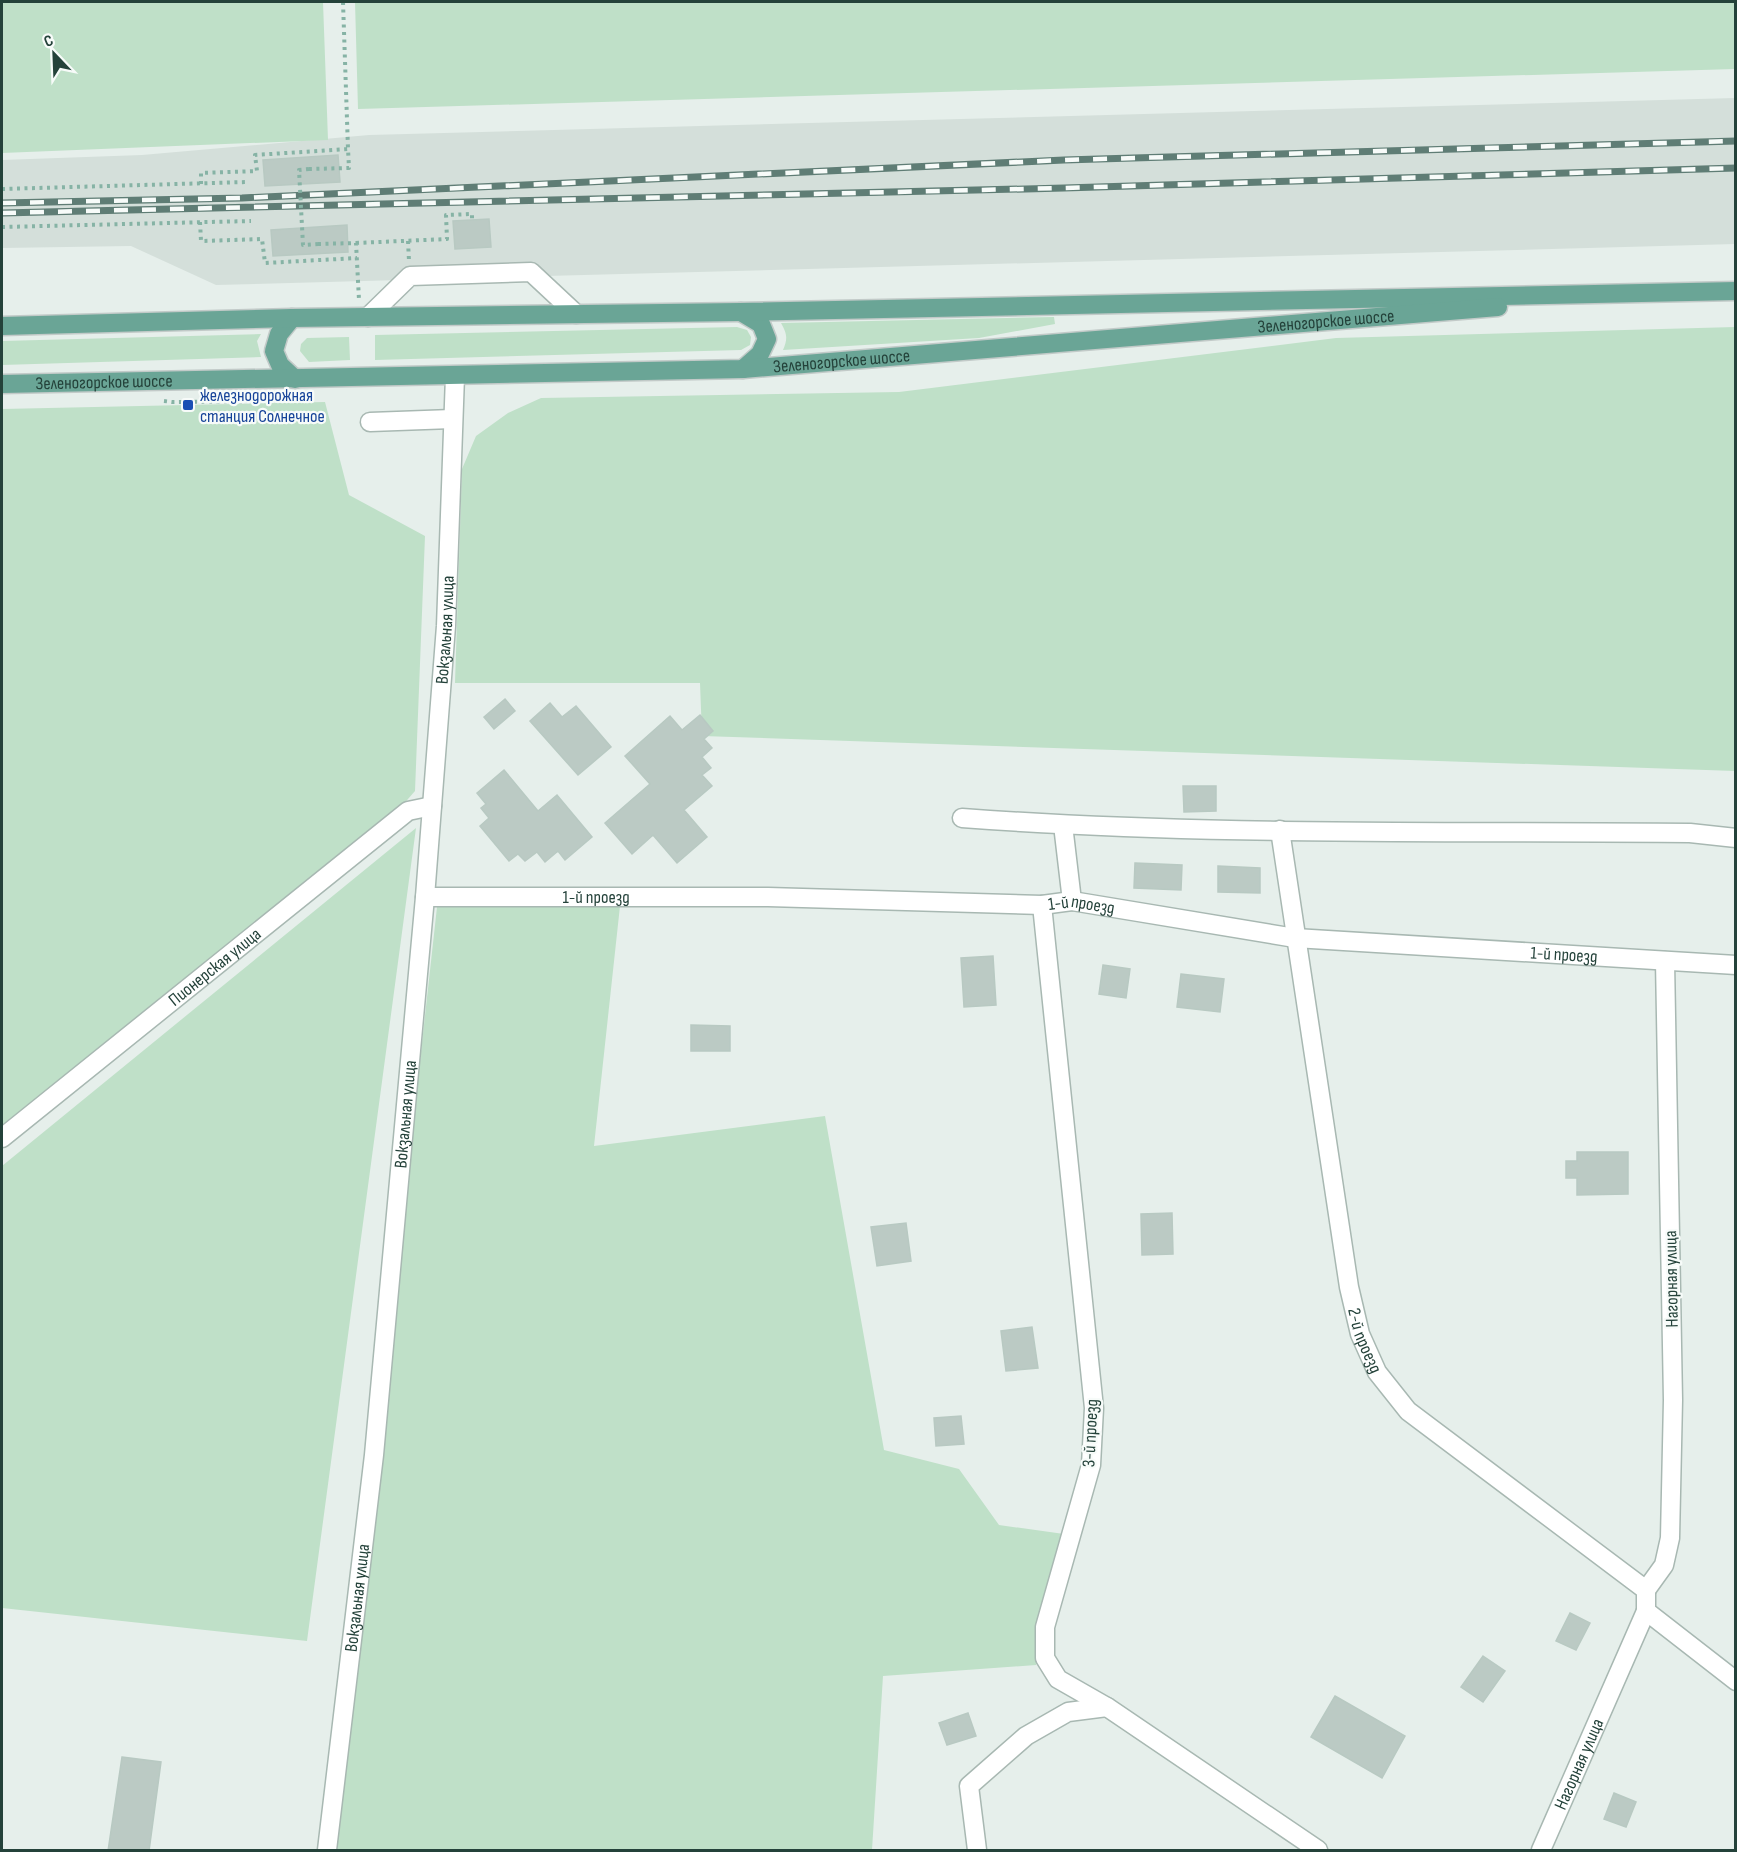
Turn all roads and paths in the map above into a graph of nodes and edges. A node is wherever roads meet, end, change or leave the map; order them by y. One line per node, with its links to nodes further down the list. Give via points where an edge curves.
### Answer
1 (343, 2): 2 (path)
2 (348, 149): 4 (path, via 255,155 256,171 201,173); 10 (path, bridge, via 349,168 299,170 303,245)
3 (247, 182): 4 (path)
4 (201, 184): 5 (path)
5 (2, 189)
6 (472, 220): 10 (path, via 472,214 446,215 447,239)
7 (251, 221): 8 (path)
8 (200, 222): 9 (path); 11 (path, via 201,241 262,239 265,263)
9 (2, 227)
10 (356, 243): 11 (path)
11 (357, 258): 16 (path)
12 (1736, 291): 13 (main road, Зеленогорское шоссе)
13 (1680, 293): 14 (main road, Зеленогорское шоссе); 19 (main road, Зеленогорское шоссе)
14 (740, 312): 15 (main road, Зеленогорское шоссе); 19 (main road, via 761,324 767,339 760,354)
15 (576, 314): 16 (main road, Зеленогорское шоссе); 16 (street, via 531,272 410,276)
16 (363, 317): 17 (main road, Зеленогорское шоссе)
17 (292, 318): 18 (main road, Зеленогорское шоссе); 21 (main road, via 279,334 274,351)
18 (2, 326)
19 (743, 369): 20 (main road, Зеленогорское шоссе)
20 (455, 376): 21 (main road, Зеленогорское шоссе); 23 (street, Вокзальная улица)
21 (295, 379): 22 (main road, Зеленогорское шоссе)
22 (2, 384)
23 (452, 419): 24 (street); 25 (street, Вокзальная улица, via 446,626)
24 (370, 422)
25 (432, 806): 30 (street, Вокзальная улица); 36 (street, Пионерская улица, via 408,811)
26 (962, 818): 27 (street)
27 (1064, 825): 28 (street); 31 (street)
28 (1280, 830): 29 (street, via 1690,833); 33 (street, 2-й проезд)
29 (1736, 838)
30 (425, 897): 32 (street, 1-й проезд, via 768,897); 41 (street, Вокзальная улица, via 374,1455)
31 (1072, 901): 32 (street, 1-й проезд); 33 (street, 1-й проезд)
32 (1042, 905): 40 (street, 3-й проезд, via 1094,1408 1091,1465 1045,1628 1045,1658 1058,1679)
33 (1295, 938): 34 (street, 1-й проезд); 37 (street, 2-й проезд, via 1349,1287 1360,1334 1377,1372 1408,1411)
34 (1665, 961): 35 (street, 1-й проезд); 37 (street, Нагорная улица, via 1673,1400 1670,1538 1664,1565)
35 (1736, 964)
36 (2, 1138)
37 (1646, 1590): 38 (street)
38 (1646, 1611): 39 (street); 44 (street, Нагорная улица)
39 (1736, 1681)
40 (1107, 1707): 42 (street, via 1068,1712 1026,1737 969,1786); 43 (street, 3-й проезд)
41 (327, 1851)
42 (977, 1851)
43 (1318, 1851)
44 (1541, 1851)

